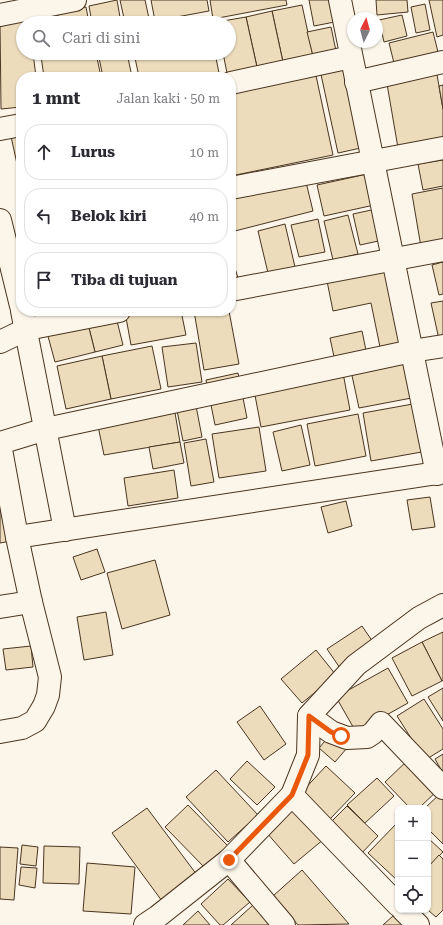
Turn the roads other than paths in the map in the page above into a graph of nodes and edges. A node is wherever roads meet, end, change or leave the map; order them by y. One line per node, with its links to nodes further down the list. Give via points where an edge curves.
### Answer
1 (75, 0): 3 (street)
2 (340, 0): 4 (street)
3 (0, 15)
4 (351, 57): 6 (street); 7 (street)
5 (443, 62): 7 (street)
6 (236, 82)
7 (356, 82): 11 (street)
8 (16, 126): 9 (street)
9 (0, 129)
10 (443, 148): 11 (street)
11 (373, 161): 12 (street); 15 (street)
12 (236, 187)
13 (6, 227): 16 (street)
14 (443, 250): 15 (street)
15 (393, 259): 17 (street); 22 (street)
16 (16, 280)
17 (236, 289)
18 (67, 316): 19 (street)
19 (25, 320): 20 (street); 23 (street)
20 (0, 342)
21 (443, 346): 22 (street)
22 (412, 351): 23 (street); 25 (street)
23 (46, 429): 24 (street); 27 (street)
24 (0, 444): 26 (street)
25 (440, 473): 27 (street)
26 (5, 502): 28 (street)
27 (65, 530): 28 (street)
28 (17, 537): 29 (street)
29 (31, 602): 31 (street); 33 (street, via 50,677 48,695 35,721 22,728)
30 (443, 605): 32 (street, via 420,618 356,665)
31 (0, 607)
32 (309, 716): 34 (street, via 331,732 347,738 367,736 381,723); 35 (street, via 308,755)
33 (0, 732)
34 (443, 788)
35 (292, 795): 36 (street); 37 (street)
36 (229, 860): 39 (street); 40 (street)
37 (395, 902)
38 (406, 913): 41 (street)
39 (145, 925)
40 (284, 925)
41 (418, 925)

